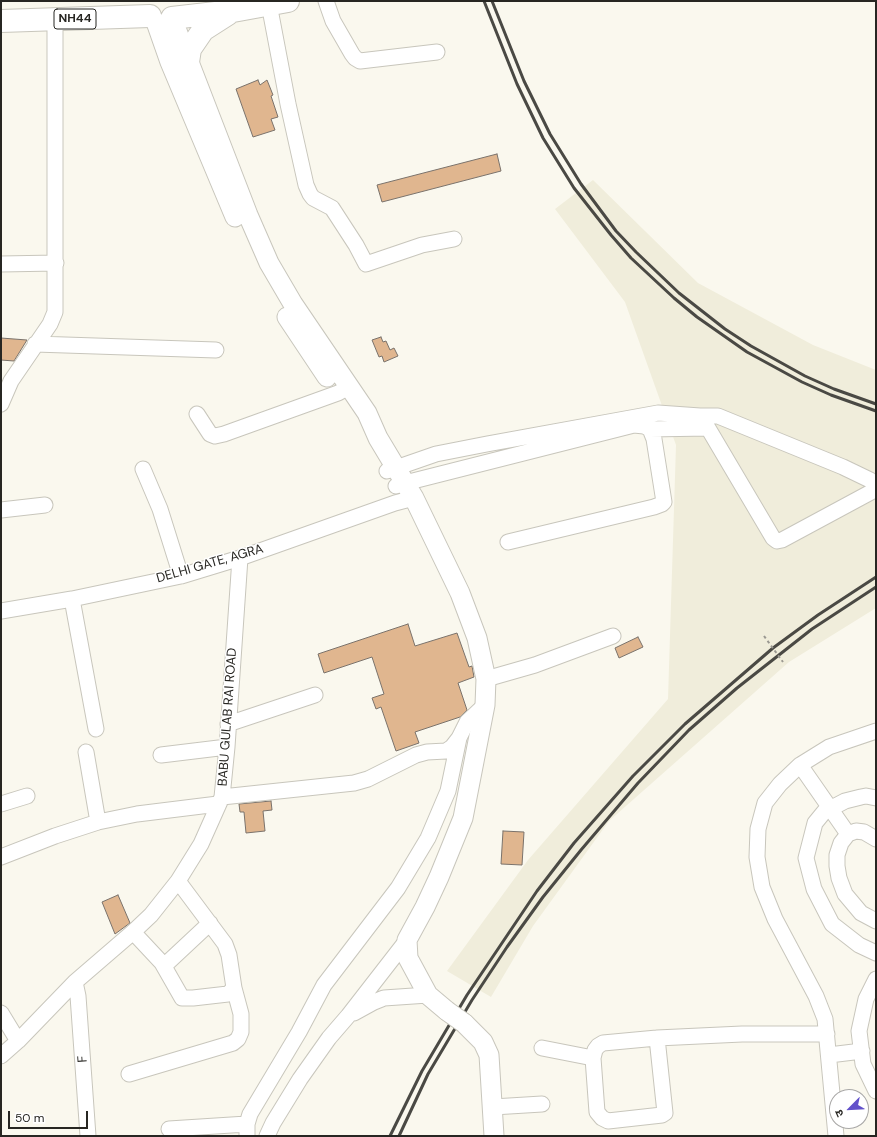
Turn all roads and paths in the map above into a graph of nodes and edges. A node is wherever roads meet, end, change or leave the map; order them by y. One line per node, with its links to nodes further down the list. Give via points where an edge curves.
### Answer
1 (326, 1): 8 (street, via 344,41 355,58 360,61)
2 (278, 3): 5 (highway, NH44); 11 (street, via 288,104 306,185 313,198 332,208 366,264 422,245)
3 (1, 6): 4 (highway, NH44)
4 (164, 8): 5 (highway, NH44); 6 (highway, NH44); 9 (main road); 10 (main road, via 170,62)
5 (233, 11): 9 (highway, via 203,30 190,49)
6 (55, 20): 7 (highway, NH44); 12 (street)
7 (1, 21)
8 (437, 52)
9 (188, 62): 10 (main road)
10 (236, 203): 16 (main road, via 252,257 276,300 313,345)
11 (454, 238)
12 (56, 263): 13 (street); 14 (street, via 55,312 50,324)
13 (1, 264)
14 (35, 344): 15 (street); 17 (street, via 11,381)
15 (216, 350)
16 (344, 390): 18 (street, via 214,436); 22 (main road, via 357,422)
17 (1, 404)
18 (197, 414)
19 (650, 429): 21 (street, via 708,428 777,541 873,491); 22 (street, via 634,425); 25 (street, via 654,439 664,502 662,504)
20 (143, 468): 27 (street, via 160,509)
21 (875, 487): 22 (street, via 870,480 843,467 718,416 658,413 436,454)
22 (404, 488): 26 (street, DELHI GATE, AGRA); 33 (main road, via 460,593 477,638)
23 (45, 505): 24 (street)
24 (1, 510)
25 (508, 542)
26 (240, 558): 27 (street, DELHI GATE, AGRA); 36 (street, BABU GULAB RAI ROAD)
27 (181, 576): 28 (street, DELHI GATE, AGRA)
28 (72, 599): 29 (street, DELHI GATE, AGRA); 37 (street)
29 (1, 611)
30 (613, 636): 33 (street, via 526,668)
31 (764, 636): 32 (path, bridge)
32 (783, 662)
33 (486, 679): 35 (main road)
34 (315, 695): 36 (street)
35 (485, 706): 39 (street, via 467,722); 57 (main road, via 463,818 425,907)
36 (228, 724): 40 (street, BABU GULAB RAI ROAD)
37 (96, 729)
38 (876, 731): 43 (street, via 829,748)
39 (459, 738): 46 (street, via 446,751 416,755 362,781); 80 (street, via 448,791 428,838 398,888 324,985 250,1114)
40 (227, 747): 42 (street); 46 (street, BABU GULAB RAI ROAD)
41 (86, 752): 49 (street)
42 (161, 754)
43 (800, 765): 48 (street); 67 (street, via 765,803 758,829 757,857 762,887 775,919 816,996)
44 (27, 796): 47 (street)
45 (876, 798): 48 (street, via 866,796)
46 (220, 800): 49 (street); 53 (street, BABU GULAB RAI ROAD, via 201,844)
47 (1, 804)
48 (830, 808): 50 (street); 58 (street, via 815,823 807,852 806,858 814,889 832,924 859,945)
49 (98, 822): 52 (street)
50 (848, 834): 51 (street, via 864,832); 54 (street, via 837,855 839,878 845,894 861,913)
51 (876, 839)
52 (1, 857)
53 (178, 881): 55 (street); 56 (street, BABU GULAB RAI ROAD, via 151,915)
54 (876, 921)
55 (210, 923): 59 (street); 62 (street, via 226,944)
56 (133, 932): 59 (street); 61 (street, BABU GULAB RAI ROAD)
57 (407, 940): 63 (main road, via 408,958); 66 (street)
58 (876, 953)
59 (164, 966): 62 (street, via 178,994 184,999 228,994)
60 (876, 979): 64 (street)
61 (75, 982): 69 (street, BABU GULAB RAI ROAD); 81 (street, F)
62 (234, 988): 75 (street, via 241,1014 241,1032 238,1039 233,1043)
63 (428, 995): 66 (street, via 384,998); 78 (main road, bridge, via 464,1023 487,1048)
64 (871, 1000): 71 (street, via 859,1031)
65 (1, 1013): 69 (street)
66 (348, 1016): 82 (street, via 300,1079)
67 (828, 1034): 68 (street, via 742,1034); 72 (street)
68 (657, 1038): 74 (street, via 603,1044 594,1050); 74 (street, via 666,1111 662,1115 608,1121 602,1118 597,1112)
69 (18, 1041): 73 (street, BABU GULAB RAI ROAD)
70 (542, 1048): 74 (street)
71 (862, 1051): 72 (street); 76 (street, via 863,1064)
72 (829, 1055): 84 (street)
73 (1, 1056)
74 (593, 1058)
75 (129, 1074)
76 (876, 1091)
77 (542, 1104): 78 (street)
78 (493, 1107): 83 (main road)
79 (169, 1129): 80 (street)
80 (247, 1130)
81 (88, 1136)
82 (266, 1136)
83 (494, 1136)
84 (836, 1136)

